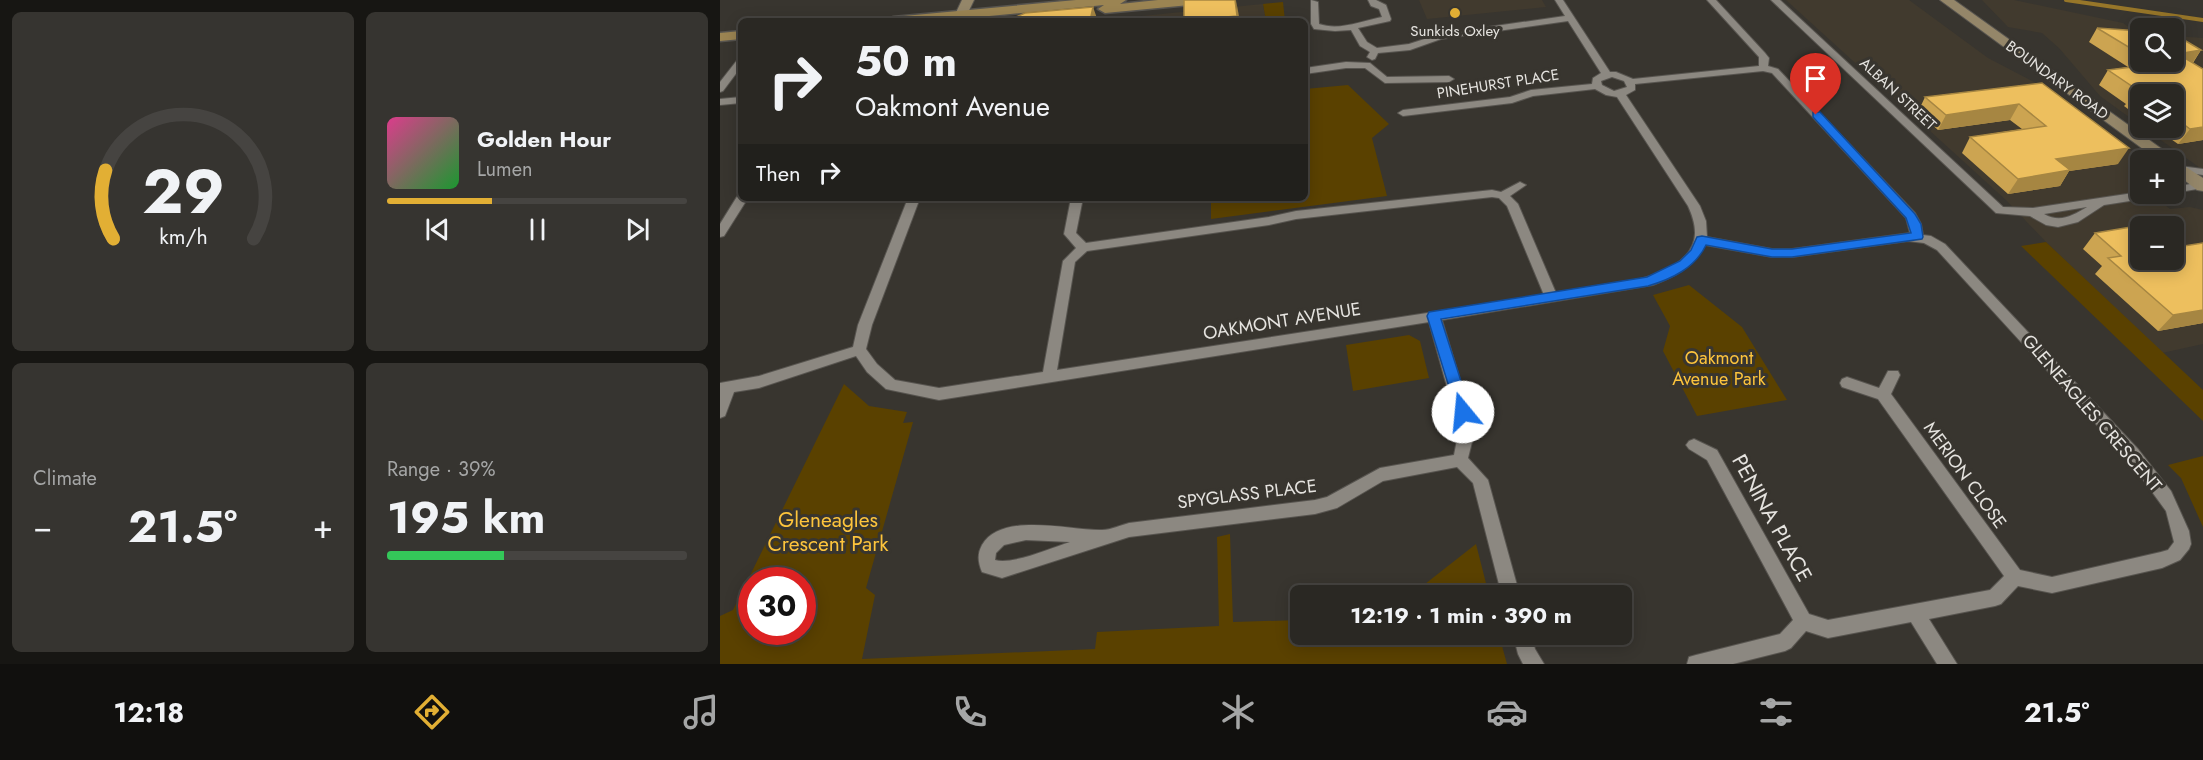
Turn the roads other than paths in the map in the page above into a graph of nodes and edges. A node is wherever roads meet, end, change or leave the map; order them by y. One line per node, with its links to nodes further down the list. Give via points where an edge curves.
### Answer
1 (968, 0): 11 (main road)
2 (1119, 0): 10 (main road)
3 (1200, 0): 12 (main road)
4 (1372, 0): 14 (street, via 1383,7 1387,19)
5 (1559, 0): 13 (street)
6 (1711, 0): 22 (street, via 1762,54)
7 (1775, 0): 39 (street, ALBAN STREET, via 2000,210 2033,212 2044,220 2066,224 2102,203)
8 (1947, 0): 33 (main road, BOUNDARY ROAD)
9 (1314, 2): 14 (street, via 1317,27)
10 (977, 11): 11 (main road)
11 (959, 18)
12 (1023, 18)
13 (1571, 18): 19 (street, via 1440,37); 24 (street)
14 (1354, 28): 19 (street, via 1363,44)
15 (738, 35): 16 (main road)
16 (720, 37)
17 (738, 48): 18 (main road)
18 (720, 50)
19 (1375, 51): 21 (street)
20 (738, 65): 28 (street)
21 (1367, 65): 23 (street); 25 (street, via 1385,80)
22 (1763, 68): 26 (street); 44 (street, via 1775,71 1904,208 1915,224)
23 (1308, 71)
24 (1607, 75): 26 (street); 27 (street, via 1596,80)
25 (1449, 79)
26 (1631, 82): 29 (street, via 1632,88)
27 (1597, 86): 29 (street); 32 (street, PINEHURST PLACE)
28 (720, 89)
29 (1620, 94): 45 (street, via 1695,206)
30 (738, 100): 31 (street)
31 (720, 102)
32 (1403, 113)
33 (2153, 150)
34 (2184, 171): 35 (main road, BOUNDARY ROAD)
35 (2202, 181): 37 (street)
36 (1520, 185): 38 (street)
37 (2184, 187)
38 (1503, 196): 46 (street, via 1474,193 1296,215); 47 (street, via 1512,204)
39 (2130, 198)
40 (740, 201): 43 (street)
41 (913, 201): 49 (street)
42 (1076, 201): 46 (street, via 1070,234)
43 (720, 233)
44 (1917, 237): 45 (street, via 1792,253); 59 (street, GLENEAGLES CRESCENT, via 1941,247 2133,454 2159,486 2182,530 2182,544 2174,555 2162,560 2052,585)
45 (1702, 240): 47 (street, OAKMONT AVENUE, via 1685,264 1662,277)
46 (1083, 248): 51 (street, via 1069,261)
47 (1552, 298): 48 (street, OAKMONT AVENUE)
48 (1434, 316): 51 (street, OAKMONT AVENUE); 57 (street, via 1467,430)
49 (859, 350): 51 (street, OAKMONT AVENUE, via 891,385 939,394); 53 (street)
50 (1893, 375): 54 (street)
51 (1049, 376)
52 (1847, 383): 54 (street)
53 (724, 389): 55 (street)
54 (1883, 396): 59 (street, MERION CLOSE)
55 (720, 412)
56 (1694, 445): 62 (street, PENINA PLACE, via 1712,455)
57 (1460, 460): 58 (street, SPYGLASS PLACE, via 1380,475 1331,503 1315,507 1143,527); 60 (street, via 1480,480)
58 (1104, 538): 58 (street, SPYGLASS PLACE, via 1009,568 994,568 986,561 988,550 1005,535 1022,532)
59 (2014, 577): 61 (street, via 1995,597)
60 (1508, 585)
61 (1915, 613): 62 (street, via 1828,629); 66 (street)
62 (1803, 621): 65 (street, via 1785,642)
63 (1525, 645): 64 (street)
64 (1535, 664)
65 (1696, 664)
66 (1948, 664)

